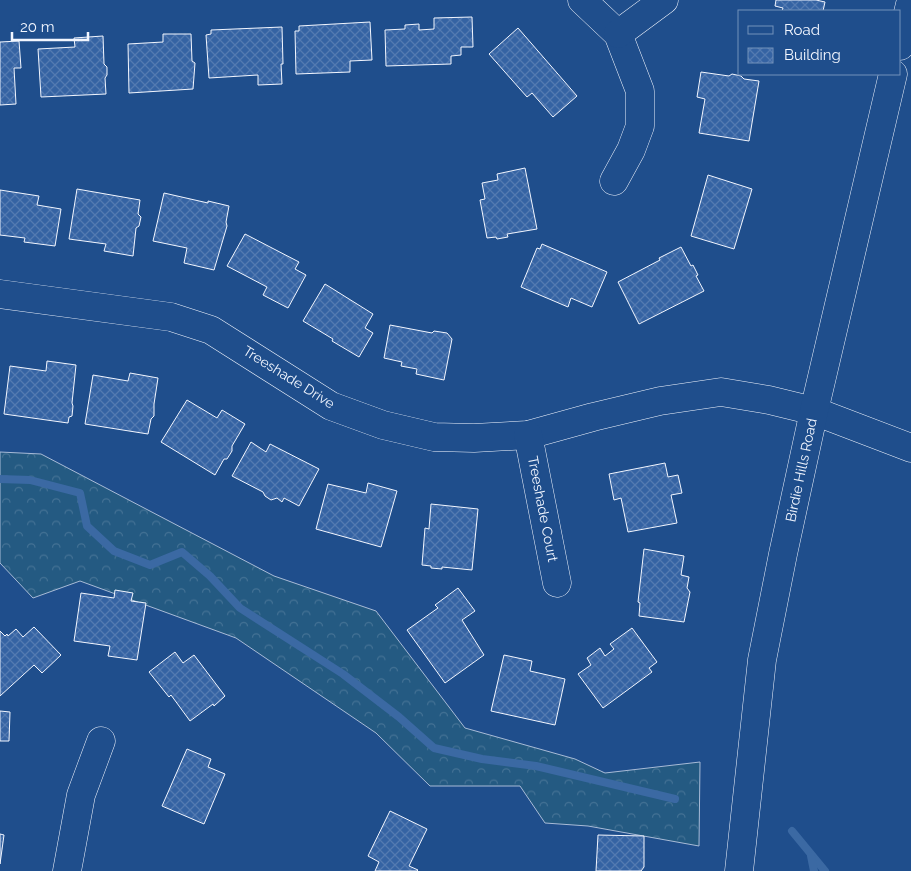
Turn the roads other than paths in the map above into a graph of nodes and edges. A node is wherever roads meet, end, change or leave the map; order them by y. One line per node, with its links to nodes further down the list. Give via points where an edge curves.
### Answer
1 (582, 0): 4 (street)
2 (664, 0): 4 (street)
3 (911, 0): 5 (street)
4 (618, 34): 7 (street, via 640,91 640,126)
5 (901, 42)
6 (893, 75): 9 (street, Birdie Hills Road)
7 (614, 181)
8 (0, 294): 10 (street, Treeshade Drive, via 171,317 211,330 331,406 383,424 434,436)
9 (814, 411): 10 (street, Treeshade Drive, via 721,392 660,401); 11 (street, Treeshade Drive); 15 (street, Birdie Hills Road, via 762,660)
10 (528, 435): 12 (street, Treeshade Court)
11 (911, 448)
12 (557, 583)
13 (101, 741): 14 (street, via 81,795)
14 (67, 871)
15 (739, 871)

